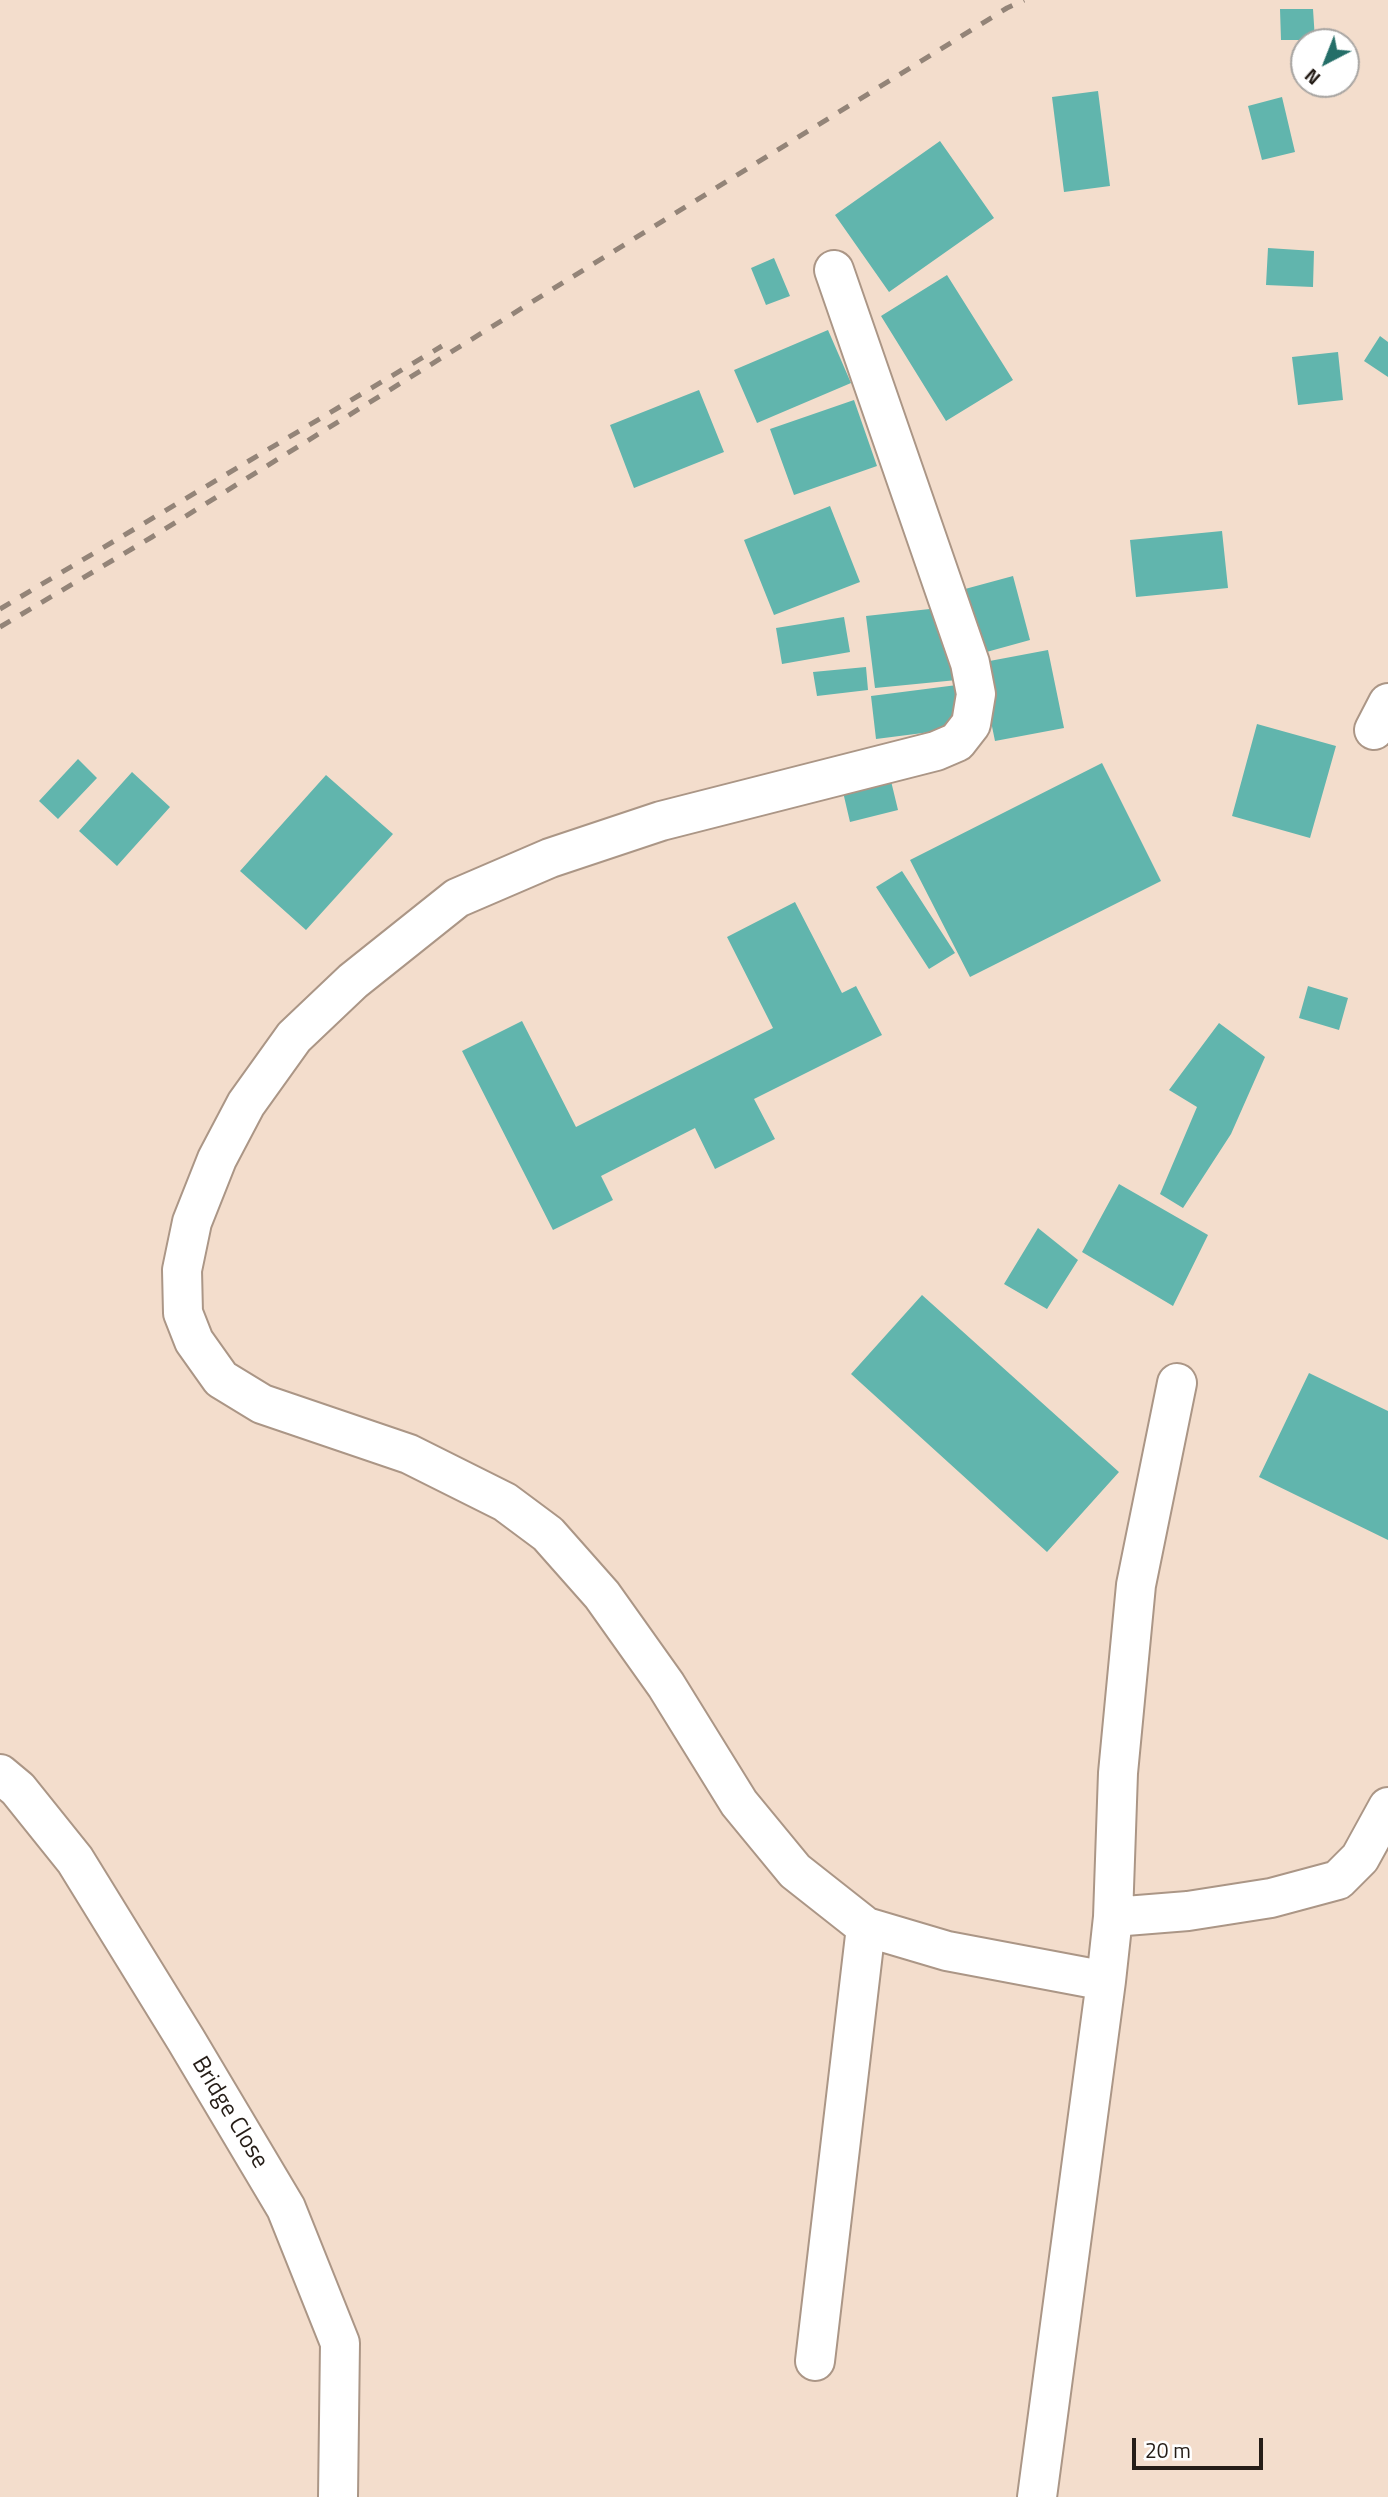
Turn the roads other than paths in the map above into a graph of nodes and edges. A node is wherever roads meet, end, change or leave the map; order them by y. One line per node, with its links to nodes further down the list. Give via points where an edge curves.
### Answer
1 (834, 270): 6 (street, via 970,663 976,694 971,724 957,742 936,751 661,821 550,858 457,898 353,981 293,1037 246,1104 192,1222 183,1270 183,1313 194,1341 221,1379 262,1404 409,1454 505,1502 548,1534 602,1595 666,1685 739,1803 795,1871)
2 (1177, 1382): 5 (street, via 1136,1585 1118,1773)
3 (0, 1774): 9 (street, Bridge Close, via 18,1789 75,1860 286,2208 340,2343)
4 (1388, 1807): 5 (street, via 1360,1858 1338,1880 1271,1898)
5 (1113, 1917): 7 (street)
6 (866, 1927): 7 (street, via 947,1951); 8 (street)
7 (1106, 1981): 10 (street)
8 (816, 2361)
9 (338, 2497)
10 (1037, 2497)

